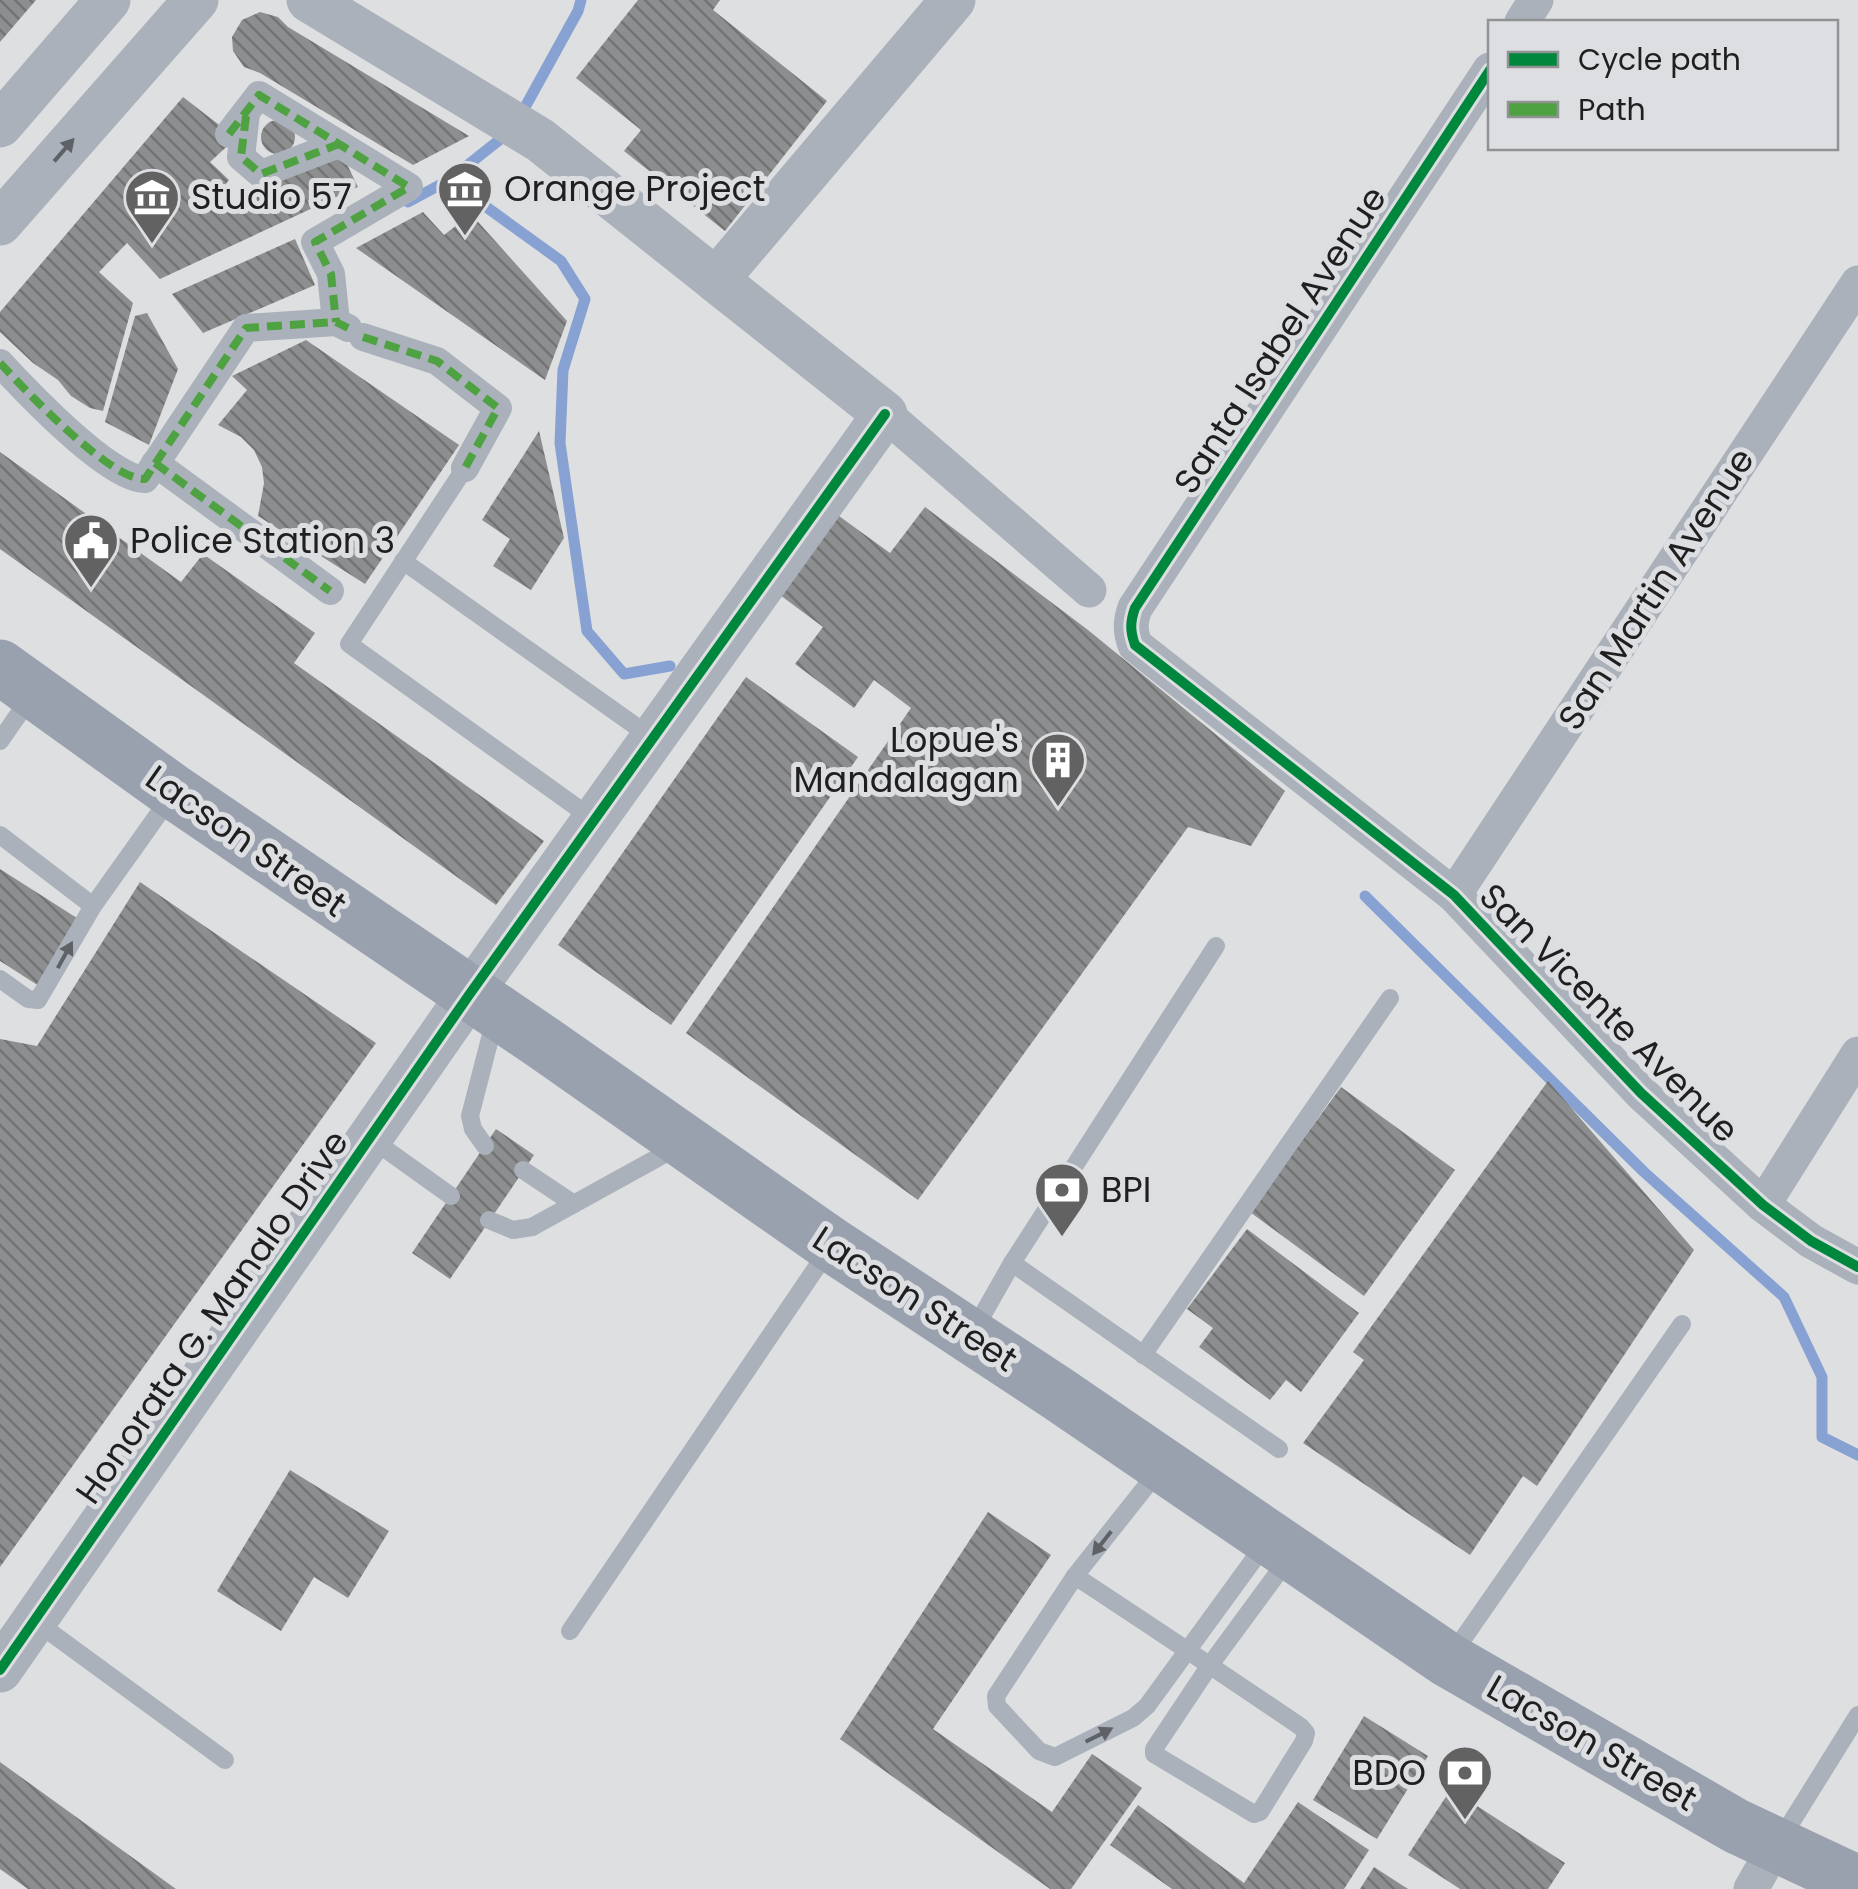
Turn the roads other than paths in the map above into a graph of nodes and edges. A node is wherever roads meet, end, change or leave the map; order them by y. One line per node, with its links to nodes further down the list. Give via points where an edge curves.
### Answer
1 (108, 0): 7 (street)
2 (196, 0): 10 (street, one-way to 2)
3 (310, 0): 11 (street, via 540,140)
4 (954, 0): 11 (street)
5 (1488, 73): 21 (street, Santa Isabel Avenue, via 1136,608 1130,627)
6 (247, 111): 8 (street); 9 (street, via 259,95); 9 (street, via 240,157 260,174)
7 (0, 125)
8 (230, 134)
9 (338, 144): 13 (street, via 410,187 316,242)
10 (0, 224)
11 (716, 280): 15 (street)
12 (1858, 283): 28 (street, San Martin Avenue)
13 (349, 329): 16 (street, via 246,328); 17 (street, via 437,361 498,408)
14 (0, 363): 16 (street, via 122,473 146,479)
15 (884, 414): 20 (street); 23 (street, Honorata G. Manalo Drive)
16 (155, 463): 19 (street)
17 (465, 468): 18 (lane)
18 (403, 562): 23 (lane); 26 (lane, via 349,644)
19 (330, 590)
20 (1089, 590)
21 (1135, 645): 28 (street, San Vicente Avenue)
22 (18, 679): 24 (lane); 25 (main road, Lacson Street)
23 (652, 737): 26 (street, Honorata G. Manalo Drive)
24 (0, 741)
25 (174, 792): 29 (lane); 33 (main road, Lacson Street)
26 (594, 819): 33 (street, Honorata G. Manalo Drive)
27 (0, 835): 29 (lane)
28 (1454, 895): 41 (street, San Vicente Avenue, via 1641,1093)
29 (93, 906): 31 (lane, one-way to 29, via 38,1000)
30 (1216, 946): 44 (lane)
31 (0, 978)
32 (1390, 998): 48 (lane)
33 (483, 1004): 35 (street, Honorata G. Manalo Drive); 36 (main road, Lacson Street); 37 (lane, via 470,1116)
34 (1858, 1054): 41 (street)
35 (369, 1138): 39 (lane); 53 (street, Honorata G. Manalo Drive)
36 (684, 1143): 40 (lane); 43 (main road, Lacson Street)
37 (485, 1146)
38 (524, 1170): 40 (lane)
39 (451, 1196)
40 (574, 1204): 42 (lane, via 532,1227 513,1230)
41 (1763, 1204): 45 (street, San Vicente Avenue)
42 (489, 1220)
43 (832, 1244): 47 (main road, Lacson Street); 54 (lane)
44 (1012, 1263): 47 (lane); 48 (lane)
45 (1858, 1267)
46 (1682, 1324): 56 (lane)
47 (971, 1336): 50 (main road, Lacson Street)
48 (1143, 1355): 49 (lane)
49 (1278, 1449)
50 (1162, 1466): 51 (main road, Lacson Street); 52 (lane, one-way to 52)
51 (1280, 1546): 55 (lane); 56 (main road, Lacson Street); 57 (lane)
52 (1075, 1576): 55 (lane); 55 (lane, one-way to 55, via 996,1696 997,1706 1039,1751 1055,1758 1133,1718)
53 (34, 1621): 58 (street, Honorata G. Manalo Drive); 60 (lane)
54 (570, 1631)
55 (1186, 1649): 57 (lane)
56 (1448, 1660): 61 (main road, Lacson Street)
57 (1210, 1665): 57 (lane, via 1154,1754 1248,1812 1260,1812 1306,1733)
58 (0, 1670)
59 (1858, 1715): 61 (lane)
60 (225, 1760)
61 (1764, 1867): 62 (main road, Lacson Street)
62 (1858, 1883)

